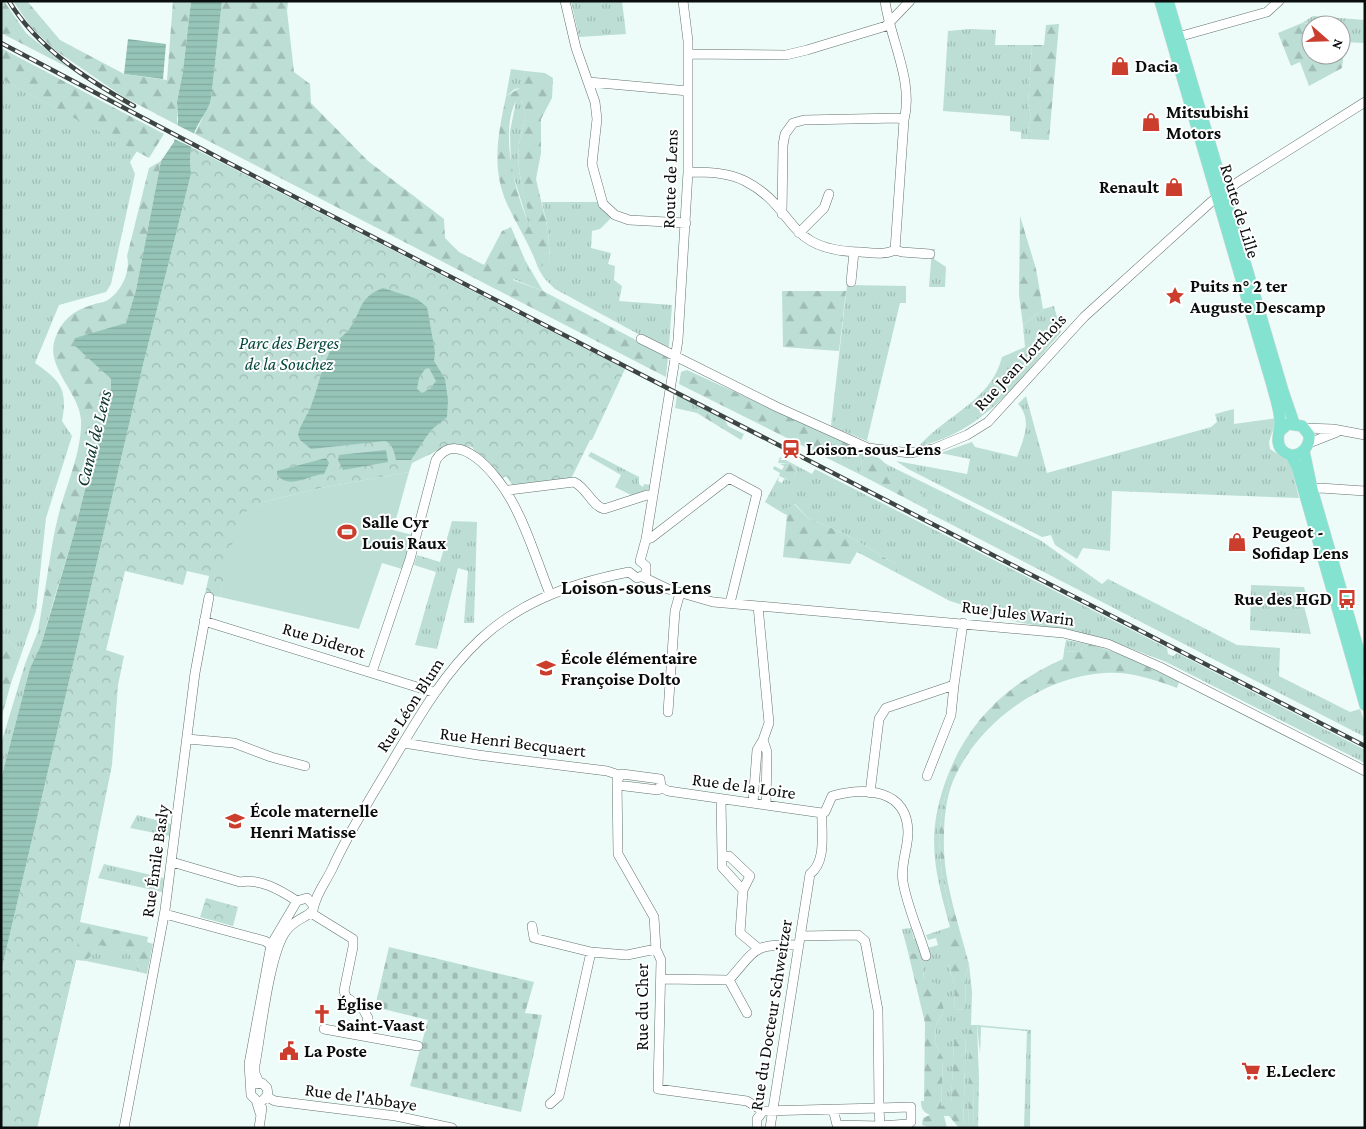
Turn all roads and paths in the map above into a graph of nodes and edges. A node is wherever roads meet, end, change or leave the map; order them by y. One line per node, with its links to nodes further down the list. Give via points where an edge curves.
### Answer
1 (565, 1): 11 (street, via 576,48)
2 (683, 1): 10 (street, Route de Lens)
3 (885, 1): 8 (street)
4 (910, 1): 8 (street)
5 (1160, 1): 19 (main road, Route de Lille)
6 (1168, 1): 9 (main road, Route de Lille)
7 (1278, 1): 9 (street, via 1267,12)
8 (890, 22): 10 (street, via 886,26 786,54); 14 (street, via 905,87)
9 (1178, 37): 19 (main road, Route de Lille)
10 (688, 54): 12 (street, Route de Lens)
11 (589, 82): 12 (street); 21 (street, via 596,102 597,119 592,164 603,204 615,215 629,220)
12 (688, 91): 15 (street, Route de Lens)
13 (1365, 102): 19 (street, Rue Jean Lorthois)
14 (904, 120): 16 (street, via 804,120 793,123 785,134 783,145); 23 (street)
15 (688, 172): 17 (street, via 731,176 744,180); 21 (street, Route de Lens)
16 (784, 186): 17 (street, via 774,194); 20 (street)
17 (763, 194): 20 (street)
18 (829, 194): 22 (street, via 824,208)
19 (1221, 194): 28 (street, Rue Jean Lorthois, via 1091,310 988,422 967,436 933,449 910,453 868,448); 29 (main road, Route de Lille, via 1283,391); 31 (main road, Route de Lille, via 1280,414)
20 (782, 214): 22 (street)
21 (686, 223): 28 (street, Route de Lens)
22 (799, 233): 24 (street, via 820,247)
23 (895, 250): 24 (street, via 889,253); 25 (street)
24 (854, 252): 26 (street)
25 (930, 254)
26 (851, 282)
27 (641, 339): 28 (street, Rue Jean Lorthois)
28 (676, 358): 38 (street)
29 (1300, 426): 30 (street); 31 (main road, via 1284,426); 33 (main road, via 1309,435)
30 (1344, 431): 32 (street); 33 (street, via 1323,436)
31 (1279, 432): 34 (main road, via 1280,446)
32 (1365, 435)
33 (1306, 447): 34 (main road); 35 (main road)
34 (1291, 455): 54 (main road)
35 (1312, 489): 36 (street); 51 (main road)
36 (1365, 491)
37 (506, 493): 38 (street, via 574,482 604,509 647,495); 44 (street); 50 (street, via 470,452 455,448 445,451 436,460 410,559)
38 (653, 496): 39 (street)
39 (646, 539): 40 (street); 46 (street, via 729,478 756,493)
40 (640, 561): 41 (street, via 632,563); 42 (street, via 646,566)
41 (630, 572): 42 (street, via 634,577); 44 (street, Rue Léon Blum)
42 (643, 577): 43 (street, Rue Jules Warin)
43 (680, 593): 46 (street, Rue Jules Warin, via 706,601); 55 (street, via 675,611)
44 (550, 594): 53 (street, Rue Léon Blum, via 519,609 486,632 454,665)
45 (209, 597): 48 (street, Rue Émile Basly)
46 (730, 603): 47 (street, Rue Jules Warin)
47 (758, 606): 49 (street, Rue Jules Warin); 57 (street, via 770,723)
48 (204, 621): 50 (street, Rue Diderot); 56 (street, Rue Émile Basly)
49 (963, 623): 52 (street); 60 (street, Rue Jules Warin, via 1063,633 1108,644)
50 (372, 672): 53 (street, Rue Diderot)
51 (1365, 672)
52 (954, 685): 62 (street, via 951,715); 65 (street, via 886,708 879,718)
53 (434, 692): 58 (street, Rue Léon Blum)
54 (1365, 706)
55 (668, 712)
56 (187, 739): 59 (street, via 234,743); 71 (street, Rue Émile Basly)
57 (764, 740): 67 (street, via 757,750); 68 (street, via 767,752)
58 (404, 743): 61 (street, Rue Henri Becquaert, via 607,770); 74 (street, Rue Léon Blum, via 330,864)
59 (305, 766)
60 (1365, 771)
61 (619, 775): 63 (street); 64 (street, Rue de la Loire, via 660,779)
62 (927, 776)
63 (617, 785): 64 (street, Rue de la Loire, via 658,790); 81 (street, Rue du Cher, via 618,854 654,917)
64 (662, 787): 66 (street, Rue de la Loire, via 668,791)
65 (870, 793): 69 (street, via 832,796); 83 (street, via 886,794 896,800 905,814 908,833 902,865 903,882)
66 (721, 799): 67 (street, Rue de la Loire); 70 (street)
67 (754, 803): 68 (street, Rue de la Loire)
68 (766, 805): 69 (street, Rue de la Loire)
69 (822, 814): 78 (street, Rue du Docteur Schweitzer, via 820,862 810,874)
70 (722, 857): 72 (street, via 722,867); 72 (street, via 729,856 750,876)
71 (172, 862): 73 (street, via 240,882 252,880 282,891); 75 (street, Rue Émile Basly)
72 (743, 890): 80 (street, via 740,933)
73 (296, 904): 74 (street); 76 (street); 79 (street)
74 (310, 905): 76 (street); 88 (street, via 353,939 344,991 368,1018)
75 (165, 914): 79 (street); 100 (street, Rue Émile Basly)
76 (302, 916): 90 (street, via 285,932 274,958 255,1065)
77 (532, 926): 82 (street, via 534,938)
78 (799, 941): 80 (street); 94 (street, via 858,935 865,941 878,1010); 96 (street, Rue du Docteur Schweitzer)
79 (271, 945): 91 (street, via 249,1064)
80 (758, 948): 85 (street)
81 (656, 949): 82 (street, via 627,955); 84 (street, Rue du Cher, via 661,960)
82 (591, 952): 93 (street, via 559,1096)
83 (926, 956)
84 (661, 980): 85 (street); 97 (street, Rue du Cher, via 658,1089 747,1100)
85 (729, 980): 86 (street)
86 (747, 1013)
87 (324, 1029): 88 (street)
88 (362, 1036): 89 (street)
89 (418, 1046)
90 (259, 1083): 91 (street); 92 (street, via 267,1088)
91 (251, 1088): 92 (street, via 251,1095)
92 (262, 1099): 99 (street, Rue de l'Abbaye, via 396,1116); 101 (street)
93 (550, 1104)
94 (879, 1108): 95 (street); 98 (street); 98 (street, via 911,1107 911,1122 908,1124)
95 (833, 1109): 96 (street); 98 (street, via 837,1125)
96 (773, 1110): 97 (street); 103 (street, Rue du Docteur Schweitzer)
97 (763, 1111): 102 (street, via 757,1119)
98 (880, 1126)
99 (446, 1127)
100 (124, 1128)
101 (260, 1128)
102 (757, 1128)
103 (770, 1128)

